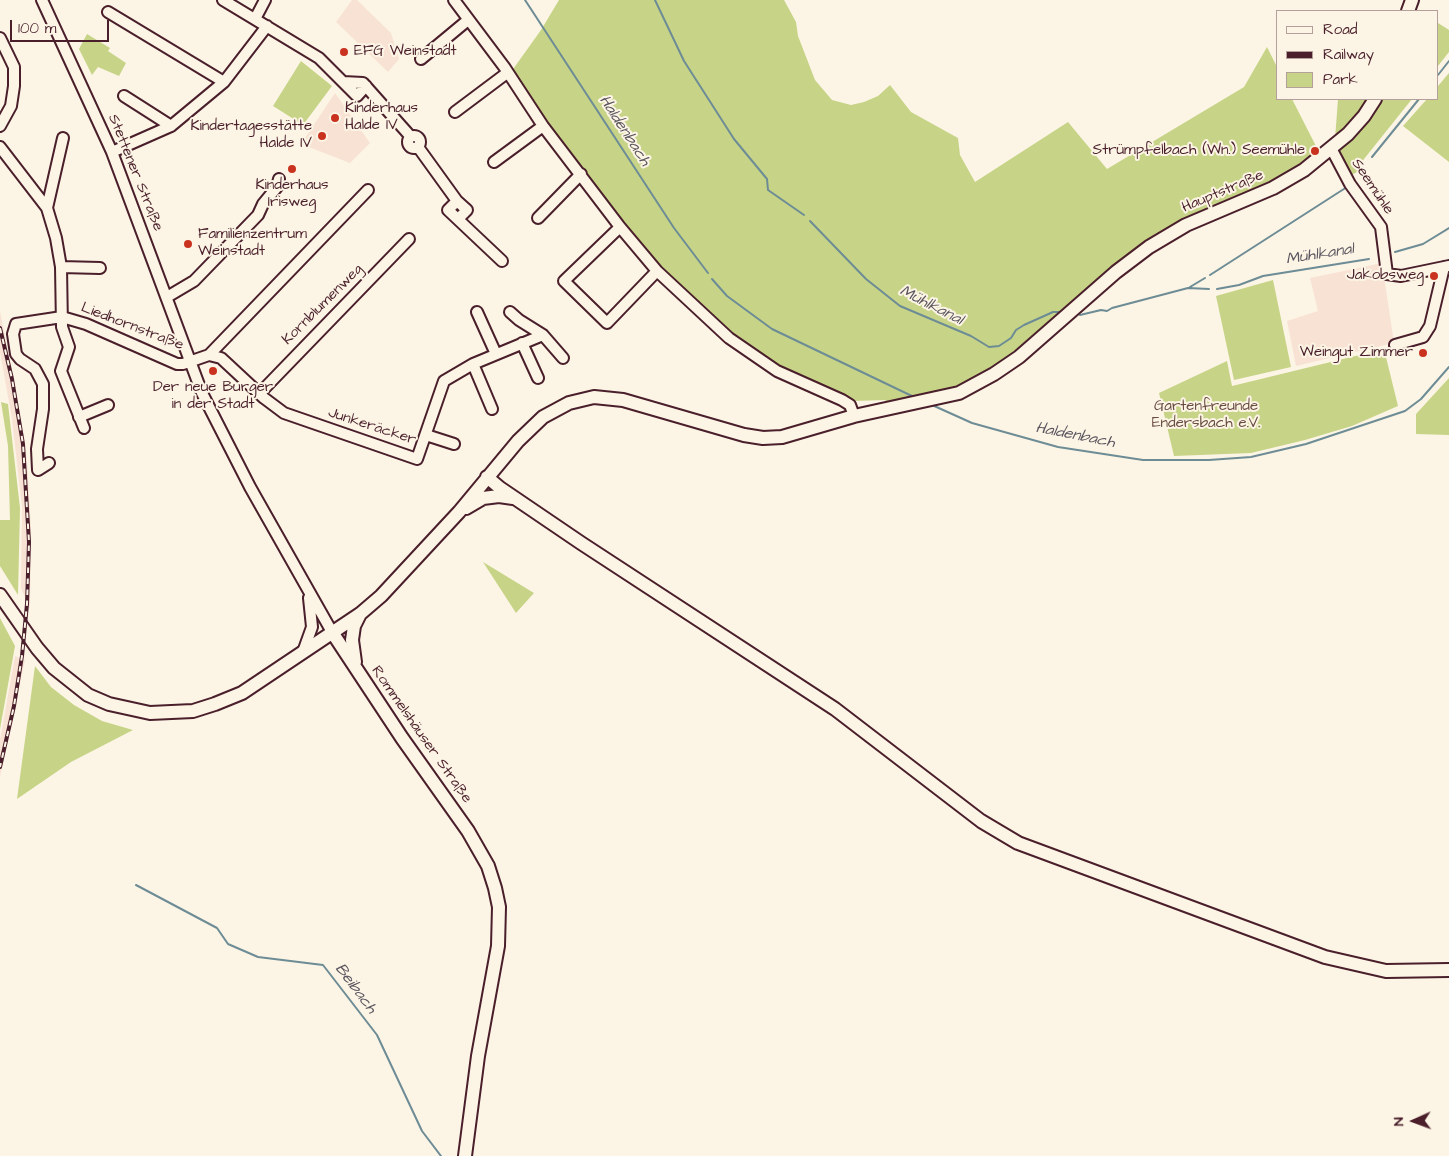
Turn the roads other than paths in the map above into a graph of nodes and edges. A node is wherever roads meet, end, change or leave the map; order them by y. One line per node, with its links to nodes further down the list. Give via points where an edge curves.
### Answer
1 (42, 0): 23 (street, Stettener Straße)
2 (223, 0): 5 (street)
3 (265, 0): 7 (street)
4 (454, 0): 8 (street)
5 (235, 3): 7 (street)
6 (108, 12): 13 (street)
7 (255, 18): 9 (street)
8 (468, 20): 11 (street); 12 (street)
9 (267, 26): 13 (street); 32 (street, via 318,58 343,82 363,83 411,137 420,138 418,147 467,210 458,220)
10 (0, 38): 17 (street, via 14,67 14,86 11,106)
11 (421, 59)
12 (507, 73): 16 (street); 19 (street)
13 (224, 82): 18 (street)
14 (124, 96): 18 (street)
15 (1374, 100): 22 (main road, Hauptstraße)
16 (455, 112)
17 (0, 126)
18 (172, 126): 23 (street)
19 (543, 126): 24 (street); 25 (street)
20 (64, 138): 28 (street)
21 (0, 147): 28 (street)
22 (1332, 150): 34 (street, Seemühle, via 1355,191 1381,226 1387,274 1401,276); 53 (main road, Hauptstraße, via 1273,188 1186,225 1149,247 1019,357 994,374 959,393)
23 (112, 152): 37 (street, Stettener Straße)
24 (494, 162)
25 (581, 174): 29 (street); 30 (street)
26 (279, 179): 37 (street, via 258,215 194,281)
27 (368, 190): 45 (street)
28 (47, 208): 33 (street)
29 (538, 218)
30 (620, 227): 36 (street); 36 (street, via 564,281 607,323)
31 (408, 239): 50 (street, Kornblumenweg)
32 (502, 261)
33 (61, 267): 35 (street); 40 (street)
34 (1447, 267): 43 (street, via 1430,326 1423,337)
35 (100, 268)
36 (657, 271): 53 (street, via 729,338 777,372 842,400 850,405)
37 (167, 297): 47 (street, Stettener Straße)
38 (477, 312): 44 (street)
39 (510, 312): 41 (street)
40 (62, 318): 47 (street, Liedhornstraße, via 86,324 176,364); 54 (street, Liedhornstraße, via 69,347 61,371); 58 (street, Liedhornstraße, via 16,324 13,334 16,354 35,369 43,384 38,470)
41 (543, 335): 42 (street, Junkeräcker); 46 (street)
42 (522, 343): 44 (street, Junkeräcker); 49 (street)
43 (1395, 345)
44 (496, 354): 48 (street, Junkeräcker)
45 (209, 355): 47 (street); 50 (street, Junkeräcker, via 221,358)
46 (563, 358)
47 (190, 362): 62 (street, Rommelshäuser Straße, via 229,448)
48 (473, 364): 52 (street); 56 (street, Junkeräcker, via 444,381)
49 (538, 378)
50 (259, 394): 56 (street, Junkeräcker, via 293,417 417,459)
51 (108, 404): 54 (street)
52 (492, 409)
53 (854, 416): 59 (main road, Hauptstraße, via 782,437 763,438 623,400 594,397 569,403 543,417)
54 (79, 417): 55 (street, Liedhornstraße)
55 (84, 428)
56 (426, 435): 57 (street)
57 (454, 444)
58 (49, 463)
59 (488, 477): 60 (main road); 61 (main road, Hauptstraße)
60 (518, 499): 61 (main road, via 484,498); 68 (main road, via 835,709 981,820 1018,843 1333,959 1386,971)
61 (460, 512): 64 (main road)
62 (307, 587): 65 (street, Rommelshäuser Straße); 66 (street, via 312,627)
63 (0, 595): 66 (main road, via 59,673 88,695 129,710 174,713 215,704 242,693)
64 (360, 614): 65 (main road); 67 (main road, via 352,640)
65 (332, 632): 66 (main road); 67 (main road, Rommelshäuser Straße)
66 (303, 652)
67 (356, 669): 69 (main road, Rommelshäuser Straße, via 468,831 488,866 495,888 498,946 478,1056)
68 (1449, 970)
69 (465, 1156)

